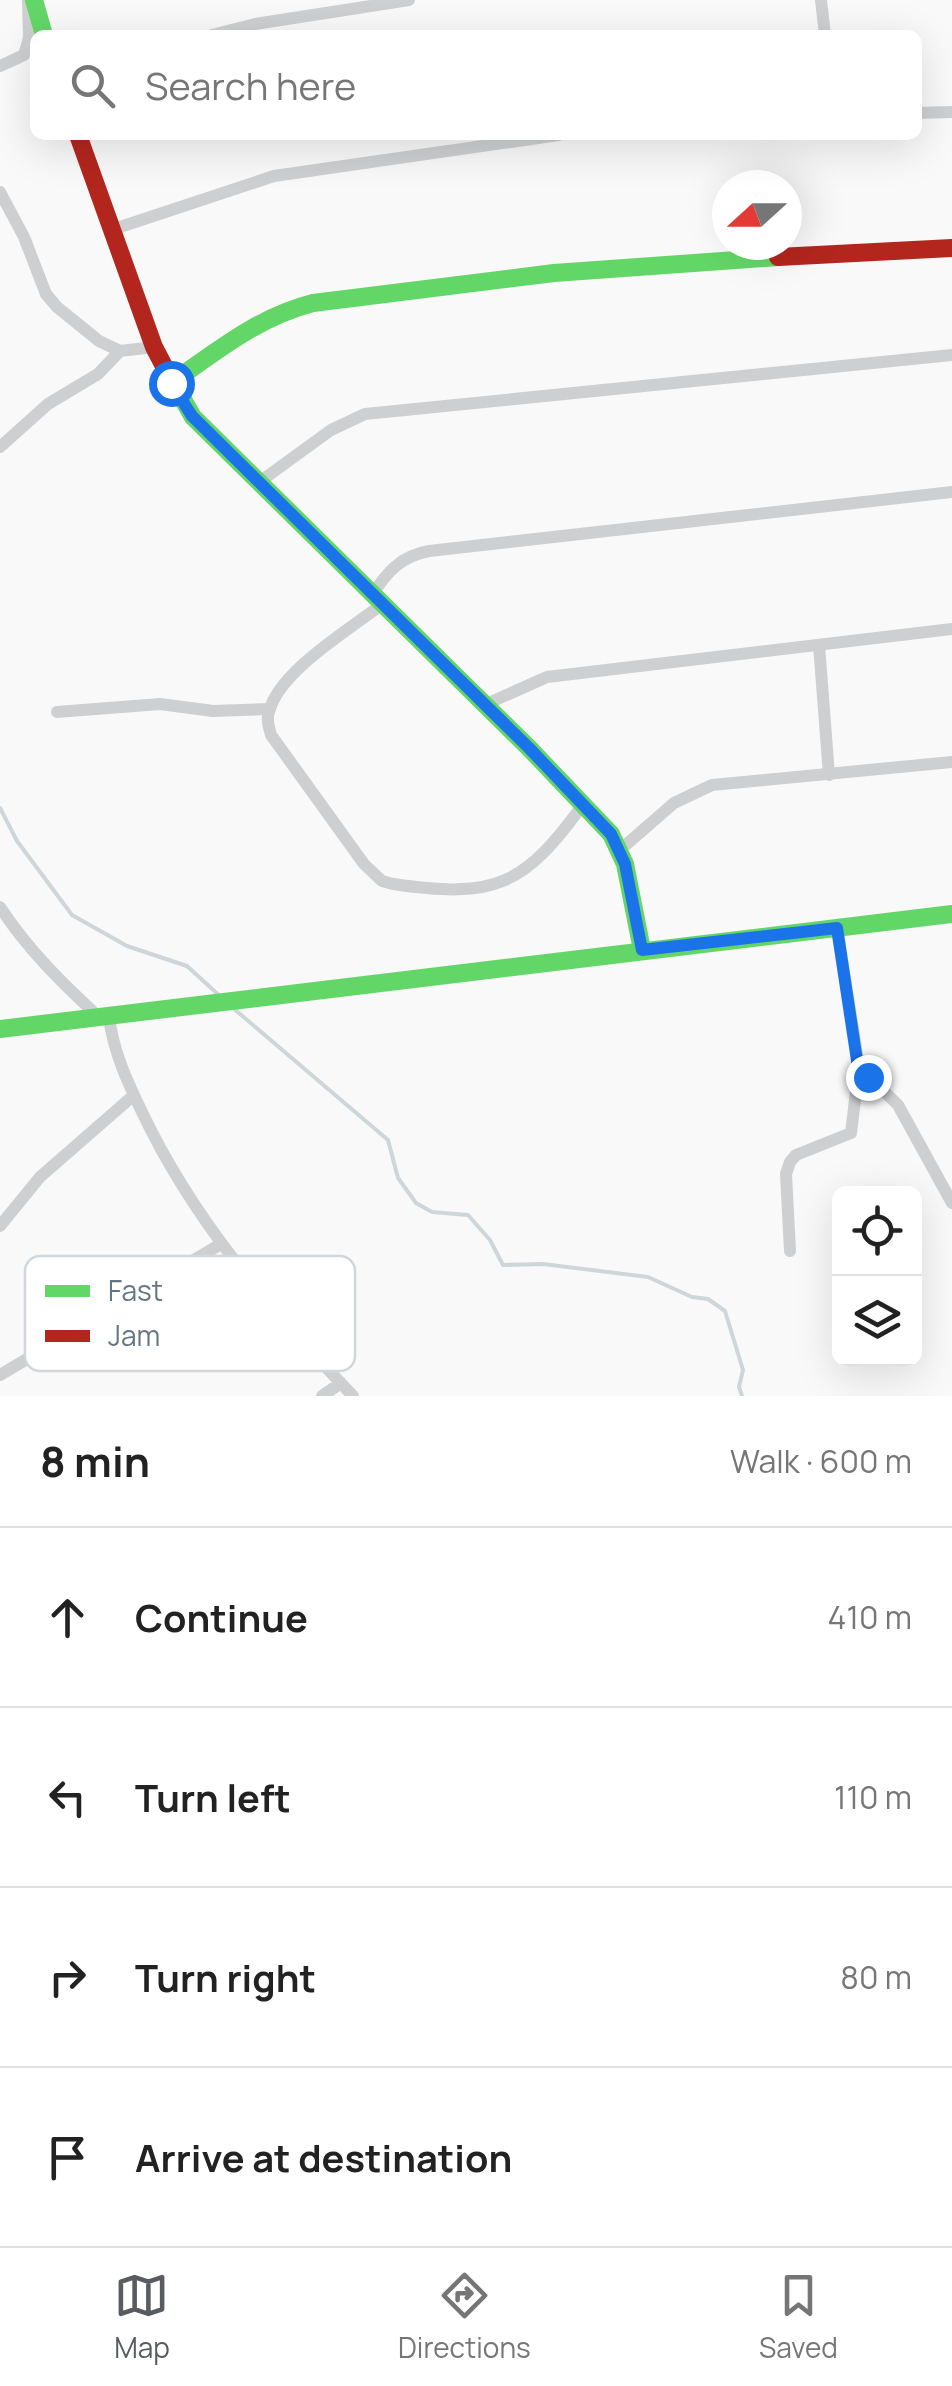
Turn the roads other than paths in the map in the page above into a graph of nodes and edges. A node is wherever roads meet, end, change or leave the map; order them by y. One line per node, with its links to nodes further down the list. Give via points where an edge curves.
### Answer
1 (31, 0): 4 (street); 7 (street, via 24,55)
2 (410, 0): 5 (street)
3 (821, 0): 6 (street)
4 (42, 30)
5 (232, 30)
6 (824, 30)
7 (0, 66)
8 (952, 112): 9 (street)
9 (922, 113)
10 (80, 140): 15 (street)
11 (524, 140): 15 (street, via 274,176)
12 (0, 192): 14 (street)
13 (0, 216): 14 (street)
14 (17, 222): 18 (street, via 46,294 98,341)
15 (111, 230): 17 (street)
16 (952, 248): 20 (street, via 615,267 314,305 257,324)
17 (154, 347): 18 (street); 20 (street)
18 (120, 350): 21 (street)
19 (952, 355): 22 (street, via 365,414)
20 (171, 383): 22 (street, via 192,416)
21 (0, 447)
22 (258, 483): 24 (street)
23 (952, 492): 24 (street, via 412,554 385,574)
24 (376, 600): 27 (street); 28 (street, via 289,680)
25 (952, 629): 26 (street)
26 (819, 645): 27 (street, via 548,677); 31 (street)
27 (484, 706): 32 (street)
28 (269, 709): 29 (street, via 212,712 160,704); 32 (street, via 271,735 336,829 382,881 493,886 531,867)
29 (57, 712)
30 (952, 762): 31 (street)
31 (829, 775): 33 (street, via 694,791)
32 (584, 803): 33 (street)
33 (620, 850): 37 (street)
34 (0, 906): 38 (street, via 50,971)
35 (952, 914): 36 (street)
36 (837, 928): 37 (street); 40 (street)
37 (642, 950): 38 (street)
38 (105, 1019): 39 (street); 41 (street)
39 (0, 1028)
40 (858, 1067): 42 (street, via 898,1105); 45 (street, via 852,1133 796,1155 786,1174)
41 (134, 1095): 43 (street, via 40,1177); 44 (street)
42 (952, 1203)
43 (0, 1226)
44 (221, 1244): 46 (street); 47 (street)
45 (790, 1251)
46 (201, 1256)
47 (231, 1256)
48 (25, 1360): 50 (street)
49 (330, 1371): 51 (street)
50 (0, 1375)
51 (341, 1383): 52 (street); 53 (street)
52 (322, 1396)
53 (353, 1396)

